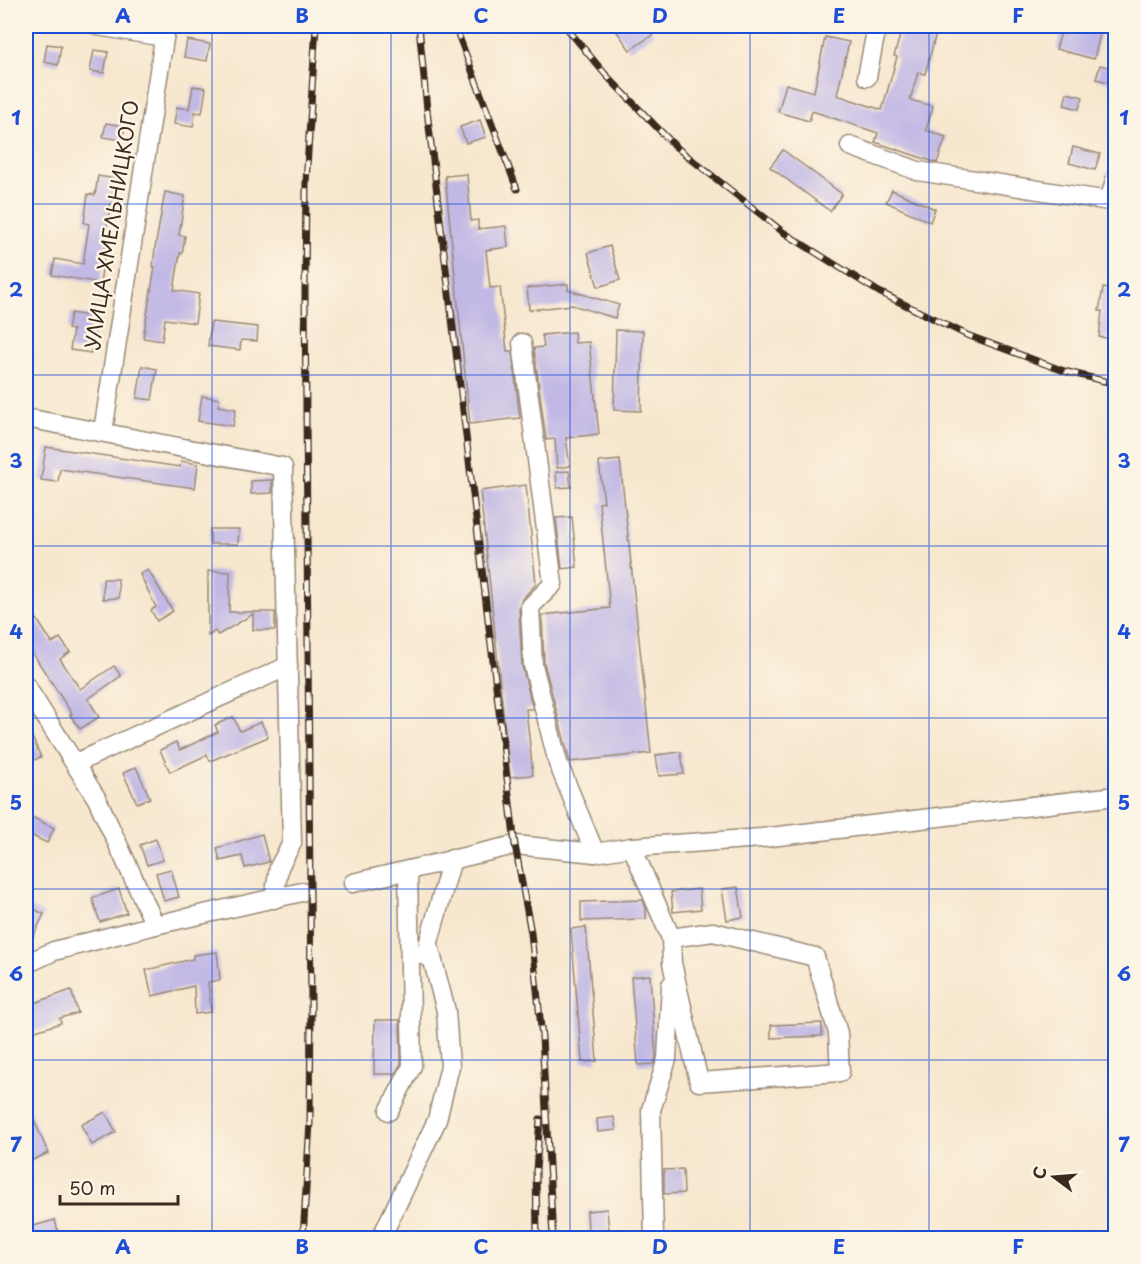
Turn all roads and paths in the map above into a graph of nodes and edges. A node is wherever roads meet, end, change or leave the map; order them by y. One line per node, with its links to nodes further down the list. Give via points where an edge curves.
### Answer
1 (98, 26): 3 (street)
2 (878, 26): 4 (street)
3 (165, 31): 9 (street, УЛИЦА ХМЕЛЬНИЦКОГО)
4 (867, 77)
5 (850, 146): 6 (street, via 918,171 1109,201)
6 (1116, 177)
7 (522, 343): 15 (street, via 553,584 530,607 533,665 558,763)
8 (26, 418): 9 (street)
9 (104, 431): 10 (street, via 283,467)
10 (288, 666): 12 (street); 20 (street, via 292,843 279,867)
11 (26, 686): 12 (street)
12 (76, 763): 21 (street, via 97,799)
13 (1116, 796): 14 (street, via 762,838)
14 (632, 847): 15 (street); 22 (street)
15 (596, 853): 16 (street, via 515,845)
16 (452, 859): 17 (street); 23 (street)
17 (408, 870): 18 (street); 26 (street)
18 (353, 883)
19 (302, 892): 20 (street)
20 (274, 899): 21 (street)
21 (155, 925): 25 (street, via 54,951)
22 (671, 938): 24 (street); 24 (street, via 713,932 815,957 838,1034 840,1072 699,1082)
23 (429, 946): 26 (street); 28 (street, via 446,1011 450,1066 437,1120)
24 (672, 963): 29 (street, via 667,1059 651,1110)
25 (26, 964)
26 (412, 987): 27 (street, via 412,1066)
27 (389, 1111)
28 (381, 1239)
29 (654, 1239)

